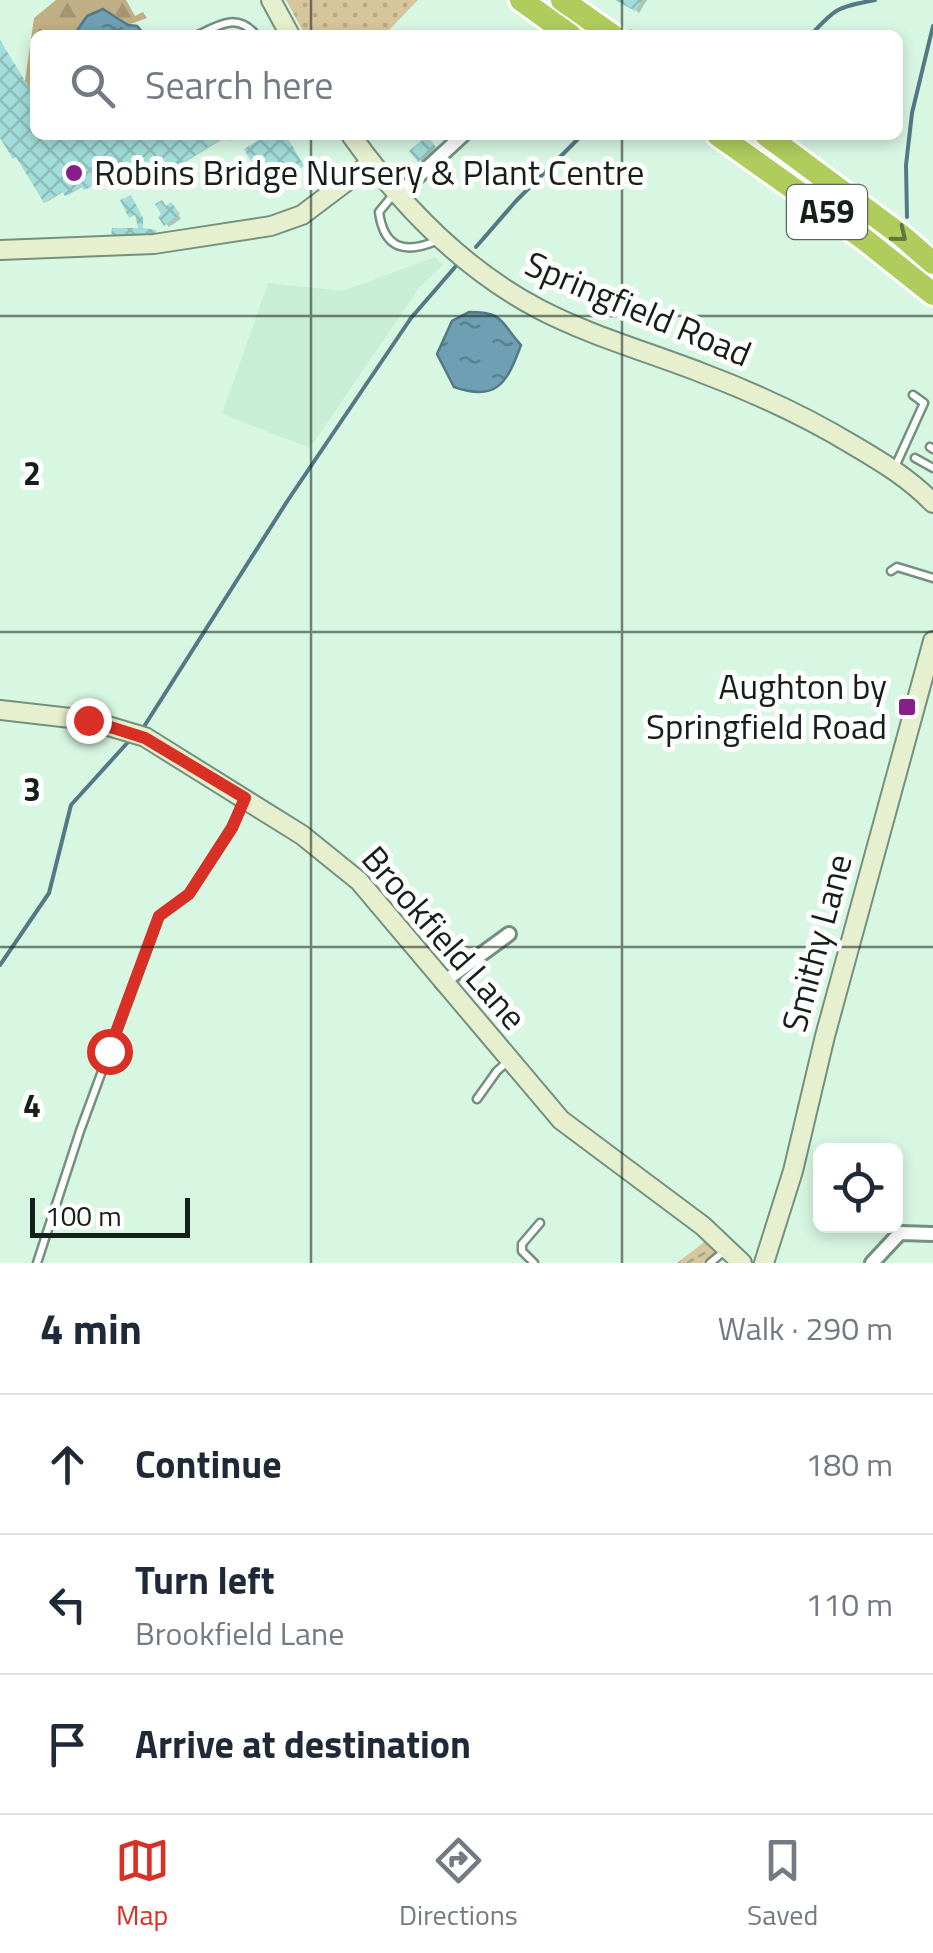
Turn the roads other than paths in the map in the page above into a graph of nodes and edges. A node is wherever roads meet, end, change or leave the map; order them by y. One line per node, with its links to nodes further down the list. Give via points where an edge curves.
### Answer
1 (271, 0): 6 (street)
2 (522, 0): 7 (highway)
3 (566, 1): 8 (highway)
4 (208, 30): 5 (lane, via 238,21)
5 (252, 30)
6 (287, 30)
7 (558, 30)
8 (605, 30)
9 (355, 140): 13 (street, Springfield Road)
10 (457, 140): 14 (street)
11 (725, 140): 18 (highway, A59)
12 (773, 140): 17 (highway, A59, one-way to 17)
13 (371, 163): 14 (street, Springfield Road); 16 (street, via 302,216 271,226 154,244)
14 (398, 192): 15 (street, Springfield Road); 15 (lane, via 380,212 382,231 411,250)
15 (442, 239): 22 (street, Springfield Road, via 492,282 542,310 770,400)
16 (0, 250)
17 (933, 263)
18 (933, 294)
19 (913, 395): 22 (lane, via 924,403)
20 (915, 458): 21 (lane)
21 (933, 468)
22 (893, 470): 23 (street, Springfield Road)
23 (933, 503)
24 (891, 571): 25 (lane, via 897,566)
25 (933, 578)
26 (933, 640): 40 (street, Smithy Lane)
27 (0, 710): 28 (street, Brookfield Lane, via 117,727)
28 (245, 798): 30 (street, Brookfield Lane, via 359,882); 36 (lane, via 189,894 159,916)
29 (509, 934): 30 (street)
30 (442, 983): 31 (street, Brookfield Lane)
31 (508, 1061): 32 (lane); 35 (street, Brookfield Lane, via 561,1120)
32 (478, 1099)
33 (540, 1223): 37 (lane, via 522,1244)
34 (933, 1234): 41 (street, via 900,1233)
35 (725, 1246): 38 (lane); 39 (street, Brookfield Lane)
36 (37, 1263)
37 (534, 1263)
38 (710, 1263)
39 (742, 1263)
40 (764, 1263)
41 (872, 1263)

